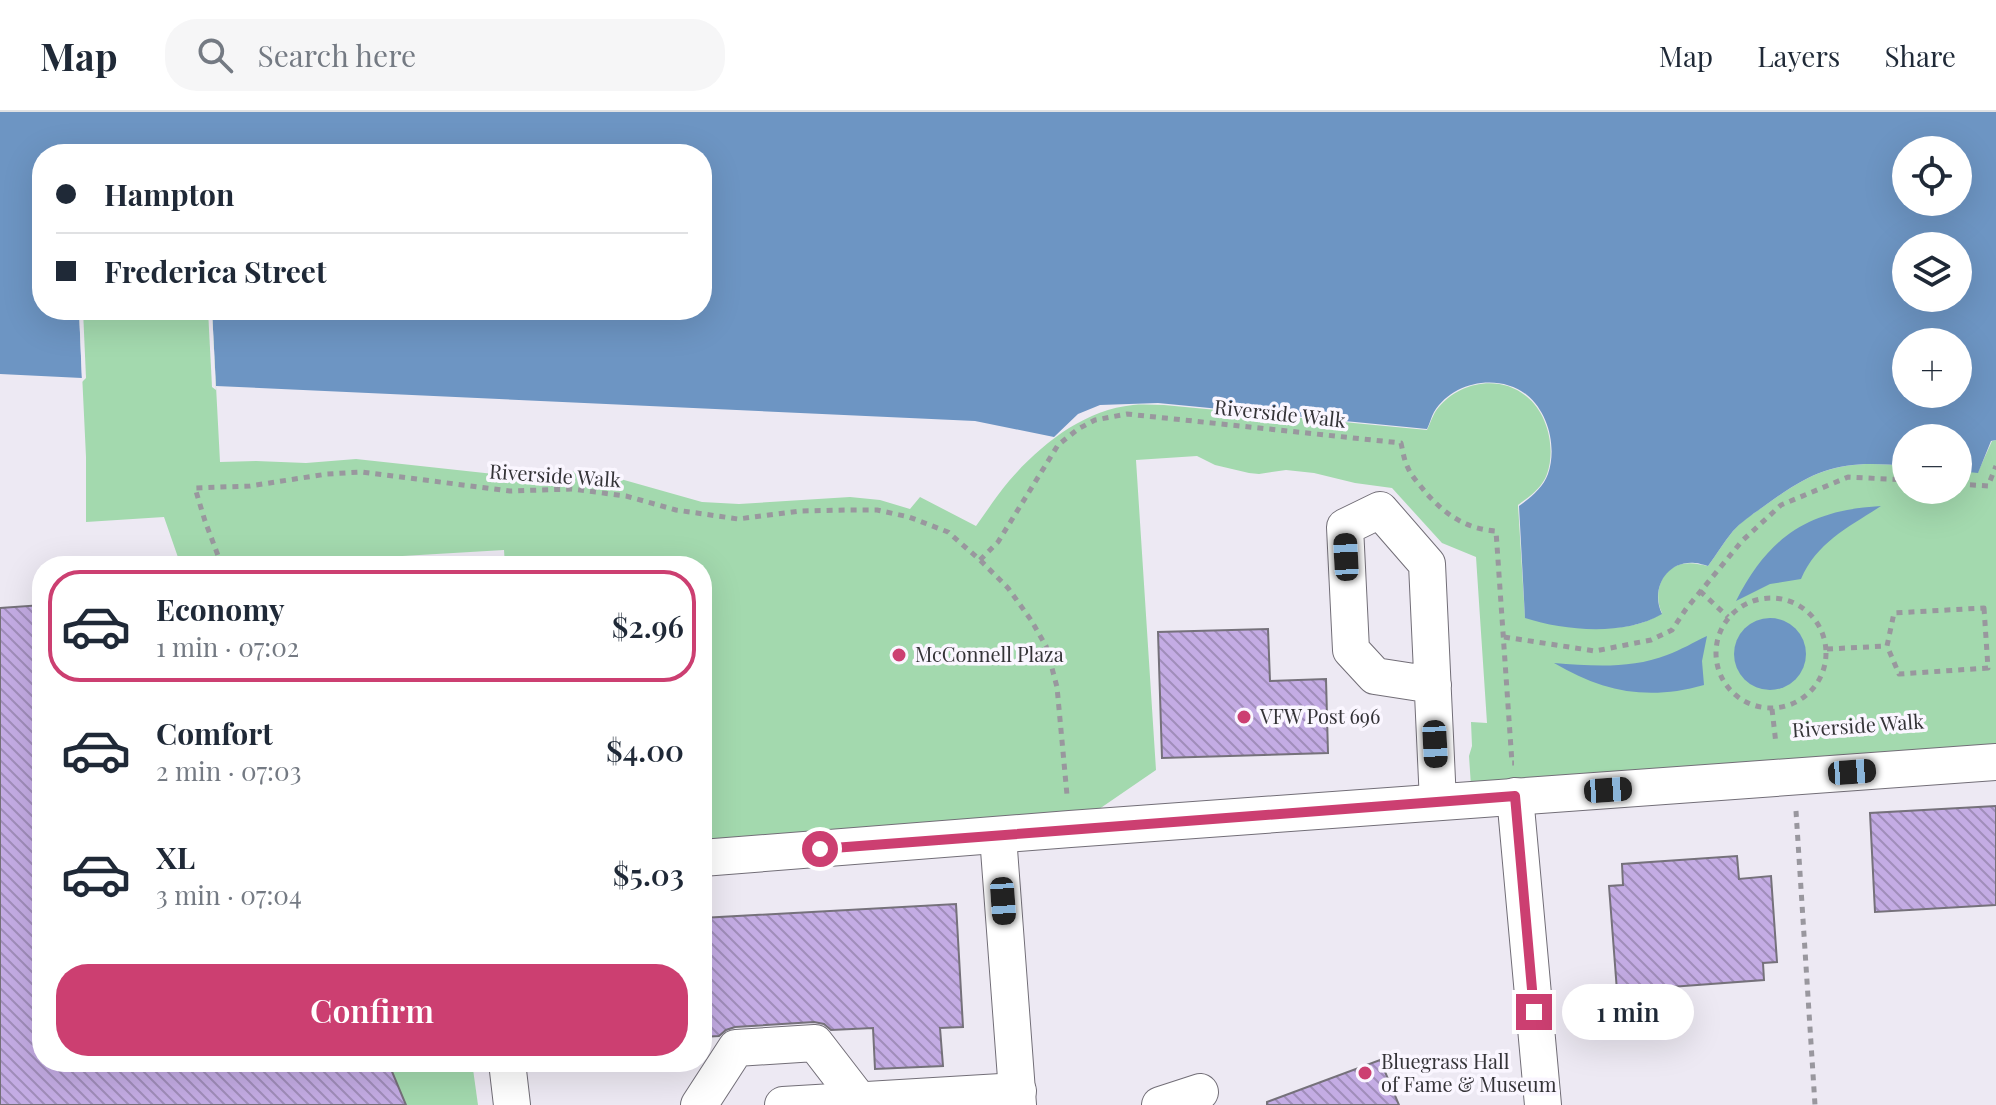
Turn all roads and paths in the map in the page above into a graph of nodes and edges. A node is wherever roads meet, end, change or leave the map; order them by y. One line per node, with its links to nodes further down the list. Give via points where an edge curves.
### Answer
1 (1996, 466): 3 (path, via 1988,486)
2 (1892, 479): 6 (path, via 1848,477 1781,505)
3 (1972, 485)
4 (218, 556): 5 (path, Riverside Walk, via 195,488 362,472 510,491 572,489 738,519 877,510 948,532)
5 (980, 560): 8 (path, Riverside Walk, via 998,542 1058,445 1095,420 1127,414 1401,443 1408,469 1446,513 1471,527 1496,531); 20 (path, Riverside Walk, via 1008,588 1046,646 1057,687)
6 (1700, 591): 7 (path); 8 (path, via 1672,630 1651,640 1595,651)
7 (1728, 617): 12 (path, via 1742,605 1779,598 1812,615); 14 (path, via 1719,633 1717,669 1738,699)
8 (1504, 637): 15 (path, Riverside Walk, via 1512,763)
9 (1996, 637): 10 (path)
10 (1987, 638): 11 (path, via 1988,668 1899,674); 11 (path, via 1984,608 1894,613)
11 (1887, 646): 12 (path)
12 (1827, 649): 14 (path, via 1826,667 1806,697)
13 (1433, 685): 19 (street)
14 (1772, 709): 16 (path)
15 (1528, 762)
16 (1785, 762): 17 (street); 18 (street); 32 (path)
17 (1996, 762)
18 (1515, 796): 19 (street); 31 (street)
19 (1438, 802): 21 (street)
20 (1069, 809)
21 (998, 836): 22 (street); 25 (street)
22 (712, 857)
23 (508, 1072): 27 (street)
24 (1200, 1092): 30 (street)
25 (1018, 1098): 26 (street)
26 (859, 1100): 28 (street, via 815,1043 736,1048); 29 (street)
27 (512, 1105)
28 (699, 1105)
29 (783, 1105)
30 (1160, 1105)
31 (1543, 1105)
32 (1815, 1105)

